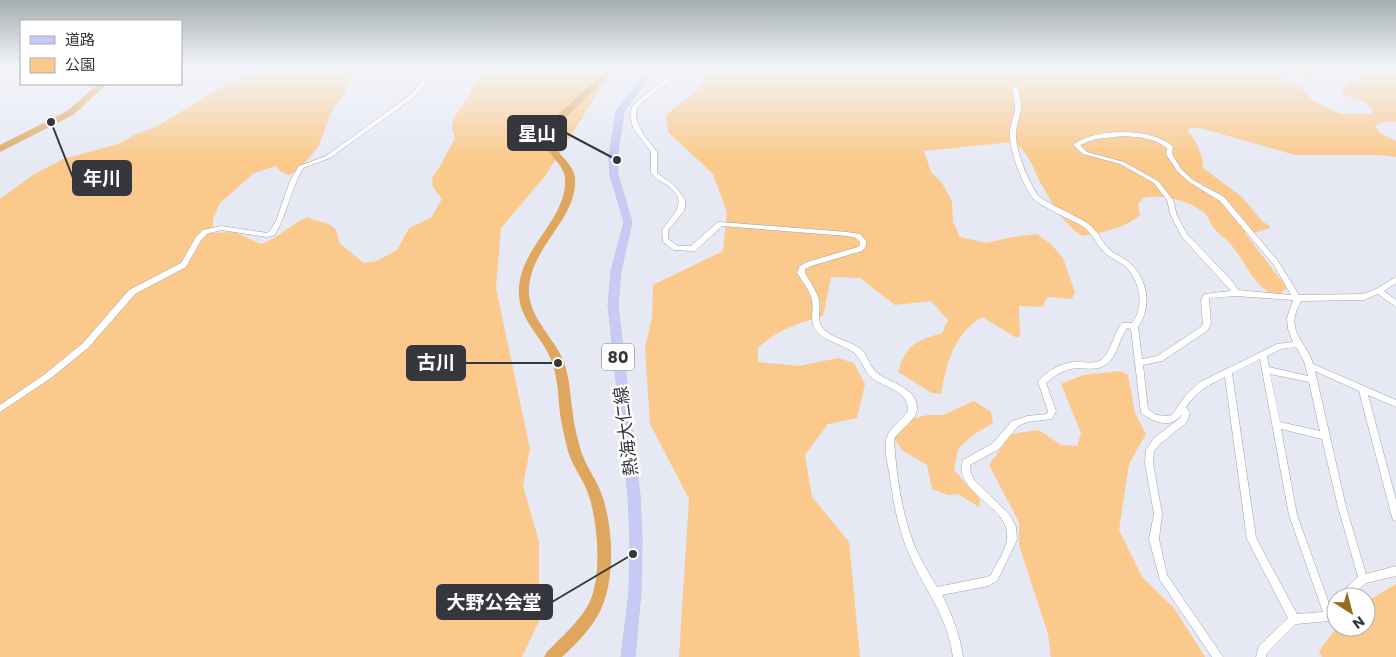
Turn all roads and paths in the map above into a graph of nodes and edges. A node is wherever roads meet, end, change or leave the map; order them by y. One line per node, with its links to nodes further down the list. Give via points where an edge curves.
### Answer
1 (407, 99): 21 (street, via 328,157 302,167 293,181 273,233 267,235 221,228 205,232 184,265 132,292 86,344 48,376)
2 (630, 99): 32 (main road, 熱海大仁線 / 80, via 620,112 613,157 614,175 628,222 616,271 614,305 636,540 635,592)
3 (643, 99): 28 (street, via 634,109 634,125 654,152 654,174 672,186 681,204 680,216 663,234 665,240 676,248 692,249 714,226 724,224 854,235 863,241 860,249 800,270 816,302 816,322 820,330 858,351 874,374 903,392 912,404 910,415 893,432 890,449 908,543)
4 (1017, 99): 10 (street, via 1013,137 1026,180 1036,198 1086,224 1107,251 1137,275 1144,304)
5 (1396, 280): 6 (street)
6 (1379, 291): 8 (street, via 1364,297); 9 (street)
7 (1236, 293): 8 (street); 8 (street, via 1184,235 1170,200 1156,182 1122,163 1085,152 1076,145 1084,140 1110,135 1140,135 1166,143 1179,170 1222,200 1276,263); 13 (street, via 1207,296 1207,324 1204,329 1159,359)
8 (1296, 298): 11 (street, via 1291,318)
9 (1396, 304)
10 (1134, 326): 13 (street); 28 (street, via 1125,325 1120,331 1104,362 1069,366 1042,382 1052,411 1050,417 1015,423 996,446 966,463 973,485 1009,521 1012,540 994,578)
11 (1298, 344): 12 (street, via 1280,346); 14 (street)
12 (1263, 355): 15 (street); 16 (street)
13 (1139, 363): 20 (street, via 1144,411 1154,418 1167,420 1175,417)
14 (1310, 366): 17 (street); 18 (street)
15 (1268, 370): 17 (street); 22 (street)
16 (1228, 372): 20 (street, via 1201,385); 31 (street, via 1252,539)
17 (1313, 380): 23 (street)
18 (1362, 389): 19 (street); 24 (street)
19 (1396, 404)
20 (1182, 408): 34 (street, via 1186,413 1184,420 1150,450 1158,514 1154,540 1163,578)
21 (0, 409)
22 (1278, 426): 23 (street); 29 (street, via 1293,515)
23 (1326, 436): 26 (street)
24 (1396, 517)
25 (1396, 571): 26 (street)
26 (1362, 578): 27 (street)
27 (1353, 587)
28 (935, 592): 33 (street, via 954,632)
29 (1326, 597)
30 (1326, 615): 31 (street)
31 (1294, 619): 35 (street, via 1263,650)
32 (628, 657)
33 (958, 657)
34 (1218, 657)
35 (1261, 657)

